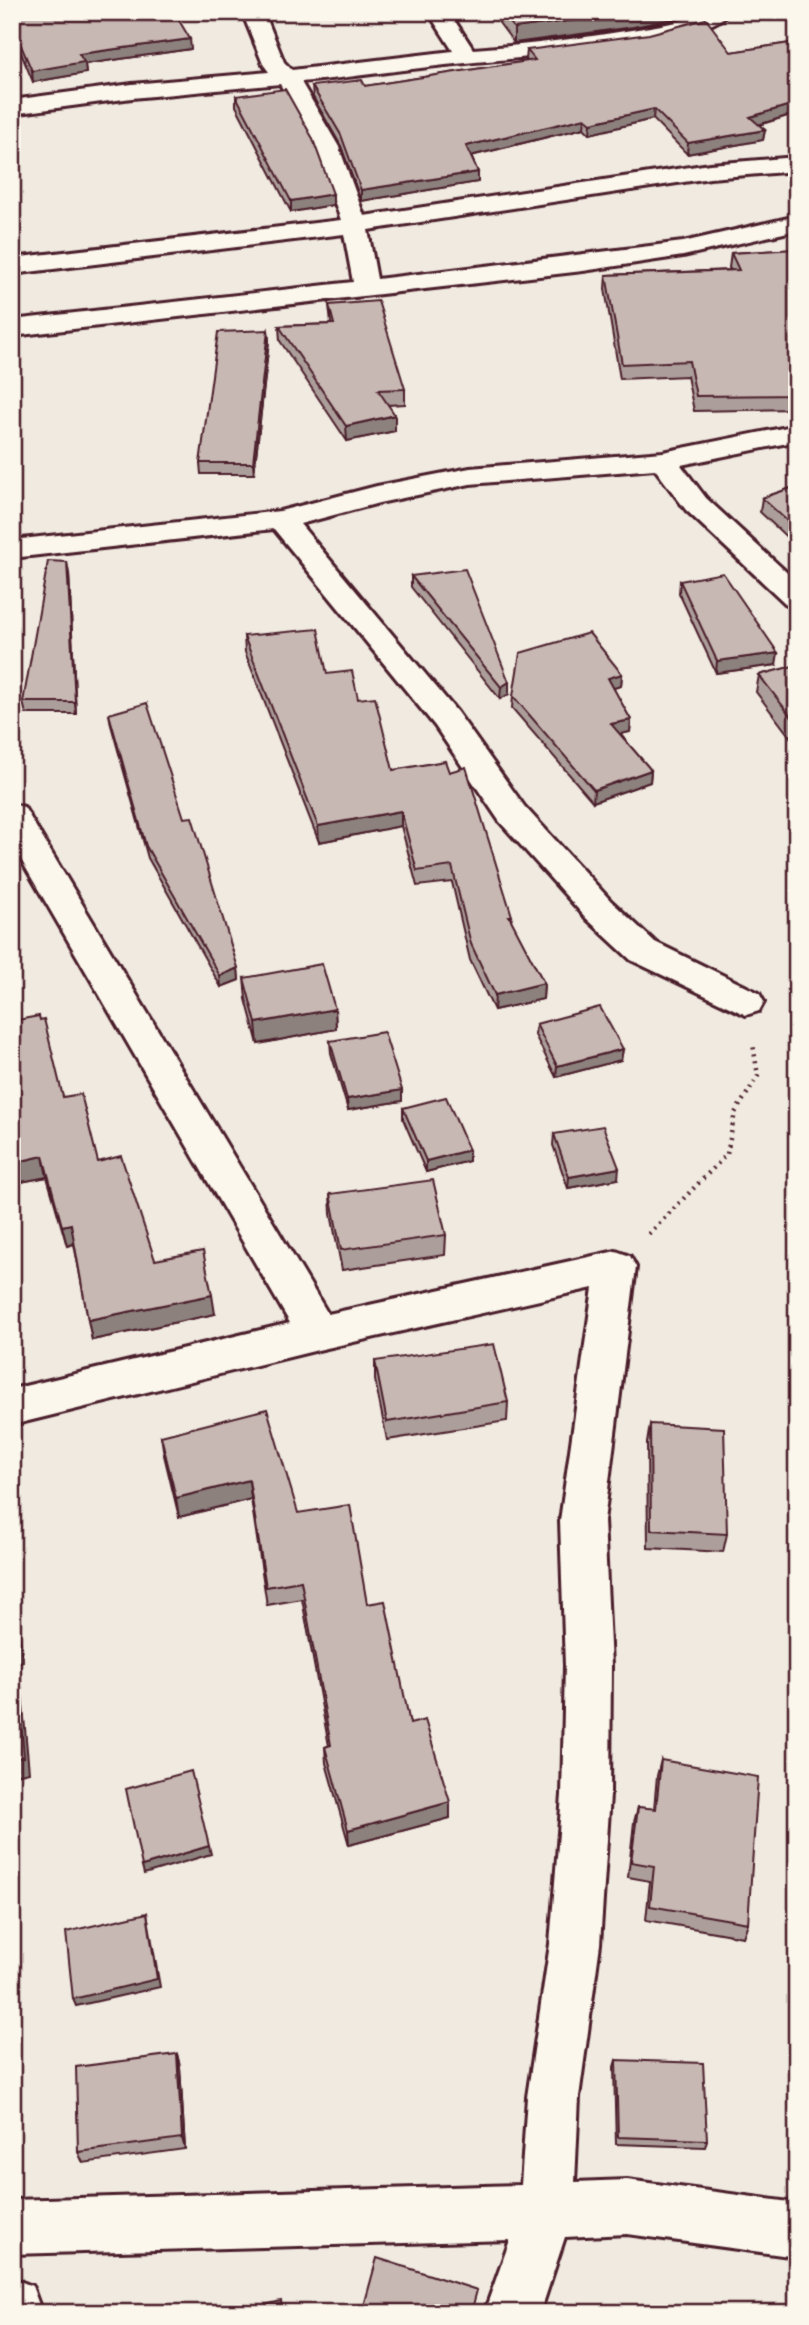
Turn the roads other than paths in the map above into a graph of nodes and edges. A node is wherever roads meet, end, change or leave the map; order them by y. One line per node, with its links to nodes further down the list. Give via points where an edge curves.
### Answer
1 (253, 12): 5 (street, via 274,64)
2 (438, 12): 4 (street)
3 (719, 12): 4 (street, via 683,28 628,38 544,51)
4 (467, 56): 5 (street)
5 (287, 77): 6 (street); 9 (street, via 327,147)
6 (12, 107)
7 (797, 164): 9 (street, via 710,171)
8 (797, 222): 11 (street, via 682,249)
9 (355, 225): 10 (street); 11 (street)
10 (12, 266)
11 (366, 286): 12 (street)
12 (12, 328)
13 (797, 433): 14 (street)
14 (663, 460): 15 (street, via 470,476); 17 (street, via 696,503)
15 (281, 520): 16 (street); 19 (street, via 446,719 512,814 599,910 643,951)
16 (12, 549)
17 (797, 598)
18 (12, 815): 20 (street)
19 (746, 1002)
20 (318, 1333): 21 (street); 22 (street, via 616,1266 582,1521 588,1666 586,1795 575,1944 553,2097)
21 (12, 1407)
22 (547, 2211): 23 (street); 24 (street, via 627,2207); 27 (street)
23 (12, 2227)
24 (797, 2230)
25 (12, 2306): 26 (street)
26 (14, 2313)
27 (512, 2313)

